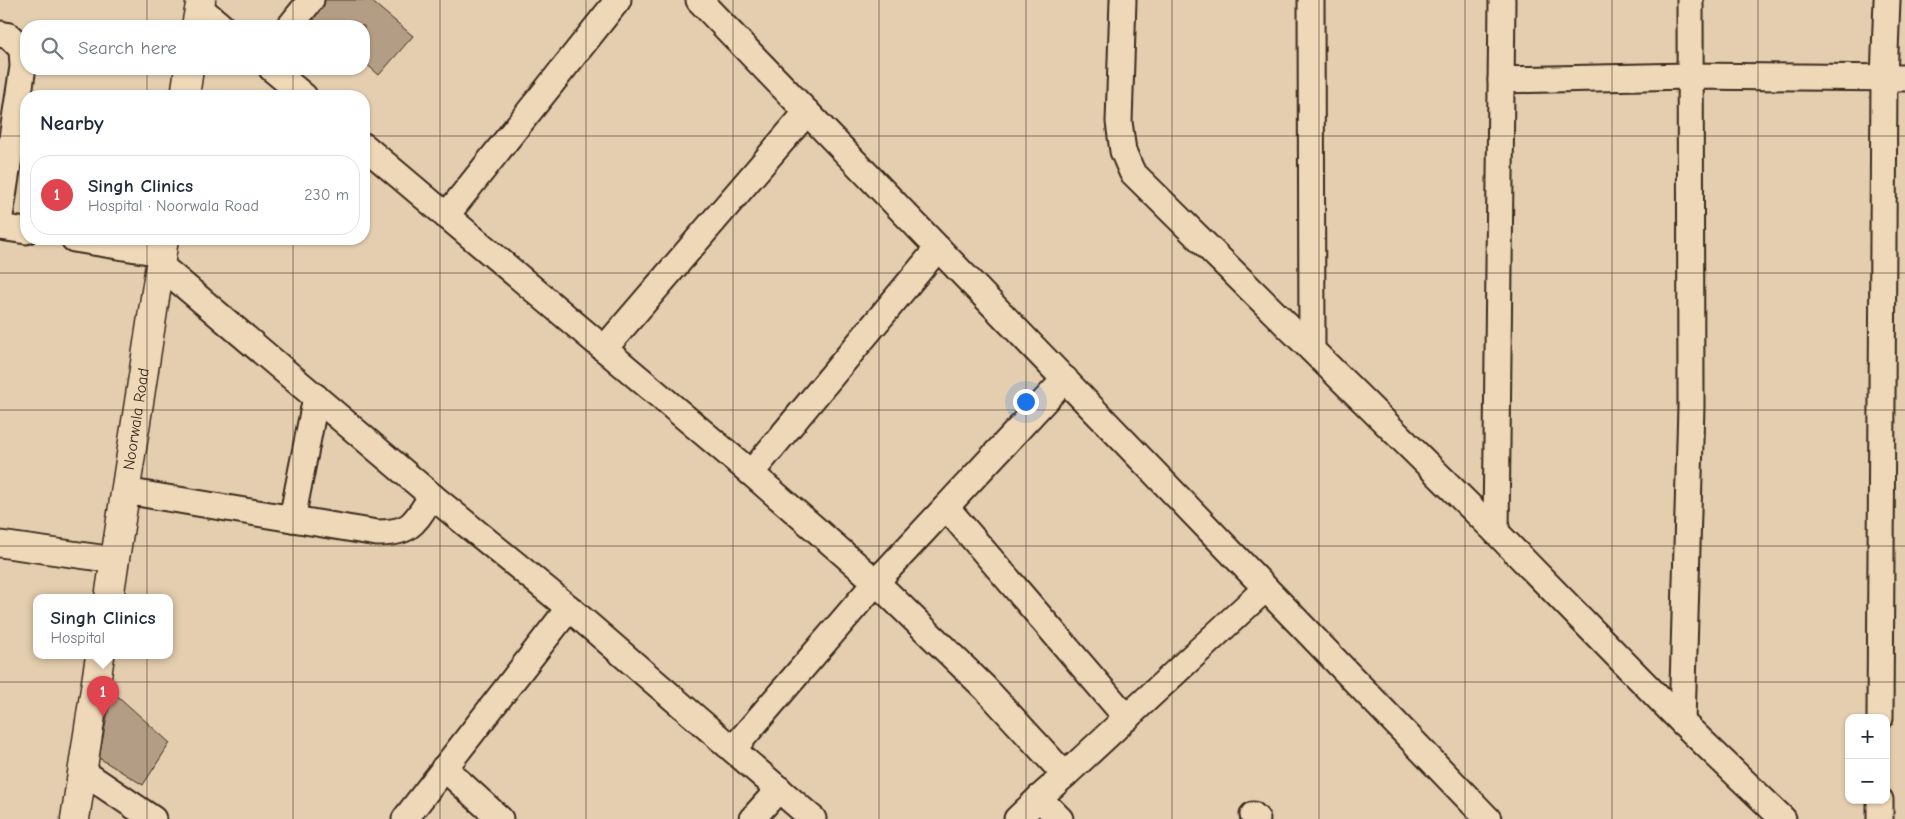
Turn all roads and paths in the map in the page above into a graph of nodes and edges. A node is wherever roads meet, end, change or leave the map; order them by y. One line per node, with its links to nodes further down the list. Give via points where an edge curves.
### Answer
1 (311, 0): 11 (street)
2 (618, 0): 25 (street)
3 (699, 0): 22 (street)
4 (1123, 0): 32 (street, via 1119,122 1123,151 1132,172)
5 (1311, 0): 32 (street)
6 (1502, 0): 19 (street)
7 (1690, 0): 17 (street)
8 (1886, 0): 18 (street)
9 (198, 11): 10 (street)
10 (212, 20)
11 (295, 20)
12 (0, 34): 13 (street, via 9,36)
13 (20, 47)
14 (22, 75): 24 (street)
15 (188, 75): 20 (street)
16 (279, 75): 21 (street)
17 (1689, 76): 18 (street); 19 (street); 50 (street, via 1691,406)
18 (1894, 78): 48 (street)
19 (1501, 80): 40 (street)
20 (186, 90)
21 (297, 90)
22 (807, 112): 29 (street); 31 (street)
23 (370, 151): 25 (street)
24 (0, 216)
25 (446, 216): 31 (street)
26 (0, 227): 27 (street)
27 (20, 230)
28 (115, 245): 30 (street)
29 (938, 248): 33 (street); 35 (street)
30 (162, 252): 34 (street); 36 (street, Noorwala Road)
31 (604, 349): 35 (street)
32 (1312, 350): 40 (street)
33 (1065, 379): 38 (street); 44 (street)
34 (316, 397): 37 (street); 39 (street)
35 (751, 473): 43 (street)
36 (126, 491): 39 (street); 42 (street, Noorwala Road)
37 (432, 496): 39 (street, via 415,522 406,530 393,533); 46 (street)
38 (946, 507): 43 (street); 49 (street)
39 (292, 519)
40 (1496, 532): 50 (street)
41 (0, 544): 42 (street)
42 (114, 560): 45 (street, Noorwala Road)
43 (876, 582): 51 (street); 54 (street, via 985,688)
44 (1265, 589): 49 (street); 66 (street)
45 (110, 594)
46 (569, 608): 51 (street); 52 (street)
47 (100, 659): 53 (street)
48 (1880, 714)
49 (1127, 718): 54 (street)
50 (1682, 722): 67 (street)
51 (733, 748): 55 (street)
52 (444, 768): 60 (street); 61 (street)
53 (82, 771): 58 (street); 59 (street)
54 (1065, 775): 56 (street)
55 (779, 789): 62 (street); 63 (street)
56 (1039, 798): 64 (street); 65 (street)
57 (1880, 804): 68 (street)
58 (75, 819)
59 (153, 819)
60 (405, 819)
61 (500, 819)
62 (752, 819)
63 (812, 819)
64 (1017, 819)
65 (1060, 819)
66 (1488, 819)
67 (1782, 819)
68 (1880, 819)

